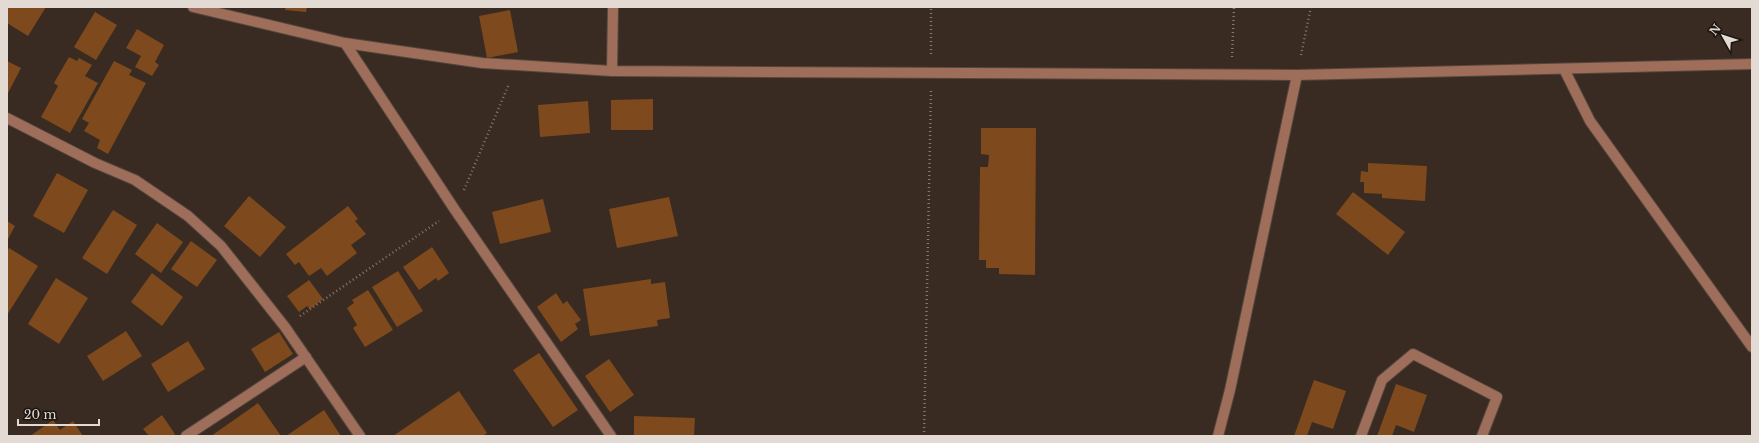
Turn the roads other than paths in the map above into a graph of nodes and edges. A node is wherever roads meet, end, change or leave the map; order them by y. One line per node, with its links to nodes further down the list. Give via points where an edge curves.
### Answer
1 (193, 7): 3 (street)
2 (613, 7): 6 (street)
3 (345, 43): 6 (street, via 482,63); 13 (street, via 455,210)
4 (1752, 64): 5 (street)
5 (1564, 69): 7 (street); 9 (street, via 1590,122)
6 (612, 71): 7 (street)
7 (1297, 75): 14 (street, via 1232,382)
8 (7, 118): 10 (street, via 95,163 135,180 188,216 221,246)
9 (1752, 347)
10 (306, 357): 11 (street); 12 (street)
11 (186, 436)
12 (360, 436)
13 (611, 436)
14 (1218, 436)
15 (1361, 436): 16 (street, via 1382,380 1413,354 1498,396)
16 (1482, 436)

